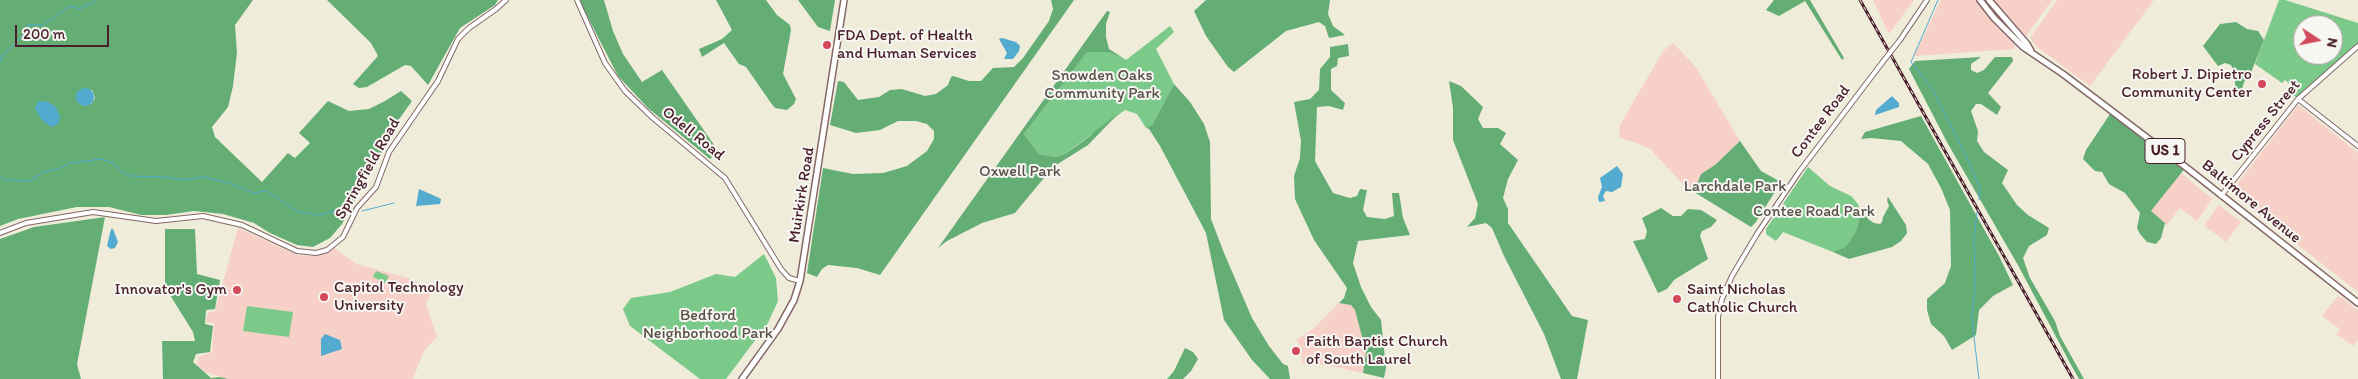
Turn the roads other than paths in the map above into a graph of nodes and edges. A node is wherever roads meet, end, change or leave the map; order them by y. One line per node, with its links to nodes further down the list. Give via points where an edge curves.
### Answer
1 (506, 0): 14 (street, Springfield Road, via 458,39 434,88 391,147 376,187 357,208 340,240 328,250 300,252 242,225 203,216 160,221 93,212 26,223)
2 (577, 0): 15 (street, Odell Road, via 606,63 625,91 725,178 781,270 789,278)
3 (844, 0): 15 (main road, Muirkirk Road)
4 (1927, 0): 18 (street, Contee Road, bridge, via 1799,172 1732,276 1718,317)
5 (1980, 0): 7 (main road, Baltimore Avenue / US 1)
6 (1988, 0): 8 (main road, Baltimore Avenue / US 1)
7 (1994, 18): 8 (main road); 10 (main road, Baltimore Avenue / US 1)
8 (2012, 29): 10 (main road, Baltimore Avenue / US 1)
9 (2358, 46): 11 (street, Cypress Street)
10 (2031, 51): 13 (main road, Baltimore Avenue / US 1)
11 (2298, 100): 12 (street); 13 (street, Cypress Street)
12 (2358, 146)
13 (2221, 196): 16 (main road, Baltimore Avenue / US 1)
14 (0, 233)
15 (800, 281): 17 (main road, Muirkirk Road, via 794,300 778,328)
16 (2358, 303)
17 (742, 379)
18 (1718, 379)

